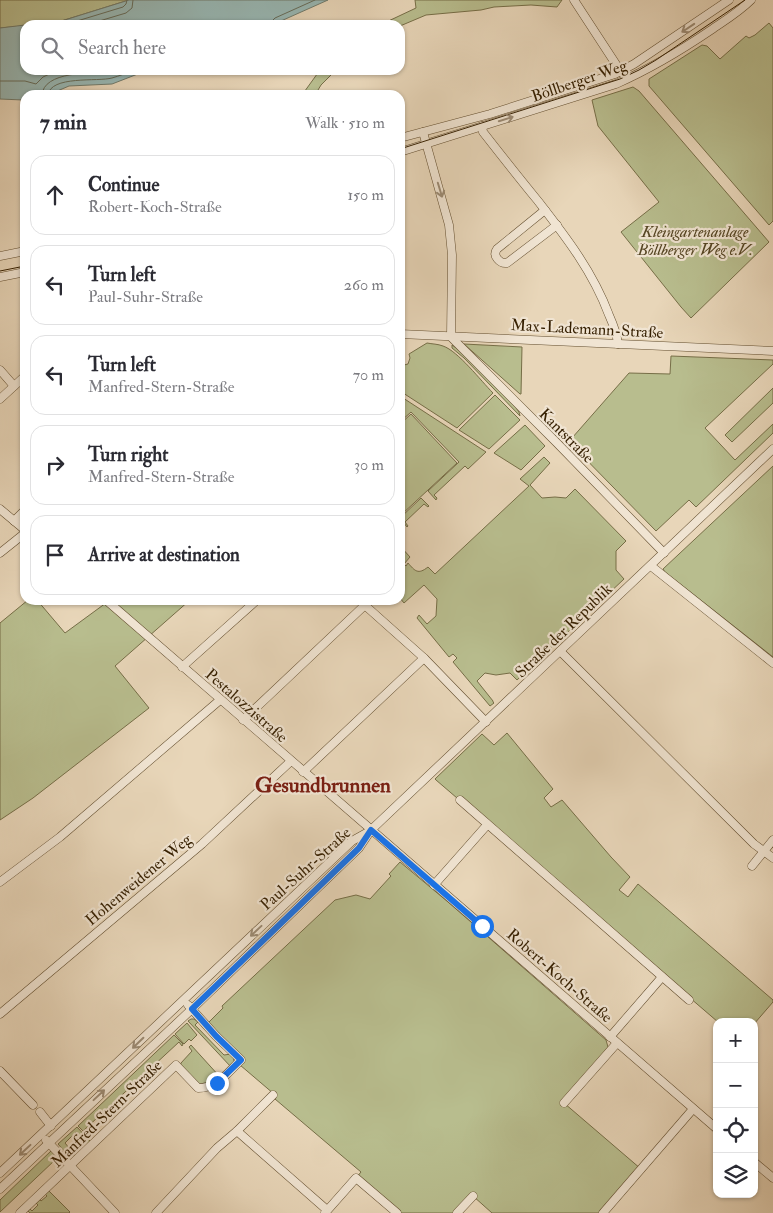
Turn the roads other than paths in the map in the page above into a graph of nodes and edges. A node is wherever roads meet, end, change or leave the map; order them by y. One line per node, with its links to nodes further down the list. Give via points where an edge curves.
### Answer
1 (574, 0): 4 (street, Böllberger Weg)
2 (729, 0): 4 (street, Böllberger Weg, one-way to 4)
3 (751, 0): 5 (street, Böllberger Weg, one-way to 3, via 635,76 691,44)
4 (621, 72): 6 (street, Böllberger Weg)
5 (482, 126): 8 (street, Böllberger Weg); 10 (street, via 483,132)
6 (422, 132): 7 (street, Böllberger Weg); 8 (street)
7 (405, 137)
8 (426, 144): 9 (street, Böllberger Weg); 17 (street, one-way to 17, via 450,225)
9 (405, 150)
10 (545, 210): 11 (street); 11 (street, via 497,249 495,255 500,262 507,263)
11 (557, 225): 18 (street, via 596,285)
12 (20, 252): 13 (street)
13 (0, 256)
14 (20, 273): 15 (street)
15 (0, 277)
16 (405, 334): 17 (street, Max-Lademann-Straße)
17 (451, 336): 18 (street, Max-Lademann-Straße); 31 (street, Kantstraße)
18 (618, 344): 19 (street, Max-Lademann-Straße)
19 (773, 350)
20 (0, 370): 22 (street)
21 (20, 381): 22 (street)
22 (14, 386): 23 (street)
23 (0, 399)
24 (773, 449): 31 (street, Straße der Republik)
25 (0, 508): 27 (street)
26 (20, 515): 27 (street)
27 (14, 520): 28 (street)
28 (20, 526)
29 (20, 535): 30 (street)
30 (0, 553)
31 (664, 553): 32 (street, Straße der Republik)
32 (650, 566): 37 (street, Straße der Republik); 39 (street)
33 (112, 605): 40 (street, Pestalozzistraße)
34 (251, 605): 40 (street)
35 (360, 605): 42 (street)
36 (364, 605): 38 (street)
37 (560, 651): 43 (street, Straße der Republik); 50 (street)
38 (424, 658): 43 (street); 45 (street)
39 (773, 663)
40 (182, 667): 41 (street, Pestalozzistraße)
41 (220, 700): 42 (street, Pestalozzistraße); 53 (street, via 60,837)
42 (243, 720): 44 (street, Pestalozzistraße)
43 (486, 722): 48 (street, Straße der Republik)
44 (291, 761): 45 (street, Pestalozzistraße); 59 (street, Hohenweidener Weg, via 202,844)
45 (303, 772): 48 (street, Pestalozzistraße)
46 (460, 800): 47 (street)
47 (488, 824): 54 (street); 55 (street)
48 (371, 830): 54 (street, Robert-Koch-Straße); 56 (street, Paul-Suhr-Straße, one-way to 56, via 352,840); 58 (street, Paul-Suhr-Straße, via 359,848)
49 (773, 840): 50 (street)
50 (764, 851): 51 (street); 52 (street)
51 (773, 858)
52 (752, 866)
53 (0, 882)
54 (434, 885): 60 (street, Robert-Koch-Straße)
55 (662, 976): 57 (street); 60 (street)
56 (183, 1000): 58 (street, Manfred-Stern-Straße); 68 (street, Paul-Suhr-Straße, one-way to 68)
57 (689, 1000)
58 (192, 1009): 72 (street, Paul-Suhr-Straße, one-way to 58); 74 (street, Manfred-Stern-Straße, via 241,1060 208,1088 198,1088 176,1065)
59 (0, 1014)
60 (610, 1037): 61 (street, Robert-Koch-Straße)
61 (617, 1043): 64 (street, Robert-Koch-Straße); 66 (street, Robert-Koch-Straße)
62 (0, 1070): 65 (street)
63 (273, 1095): 70 (street)
64 (564, 1103)
65 (33, 1105)
66 (693, 1109): 69 (street, Robert-Koch-Straße); 85 (street)
67 (40, 1112): 68 (street)
68 (51, 1126): 71 (street, Paul-Suhr-Straße)
69 (713, 1126)
70 (237, 1131): 79 (street); 82 (street)
71 (42, 1134): 72 (street); 75 (street, Paul-Suhr-Straße, one-way to 75)
72 (49, 1142): 74 (street); 77 (street, Paul-Suhr-Straße)
73 (758, 1165): 76 (street)
74 (70, 1166): 80 (street, Manfred-Stern-Straße); 81 (street)
75 (0, 1174)
76 (773, 1178)
77 (0, 1189)
78 (472, 1196): 84 (street)
79 (326, 1212): 83 (street, via 356,1178)
80 (20, 1213)
81 (115, 1213)
82 (156, 1213)
83 (397, 1213)
84 (457, 1213)
85 (604, 1213)

